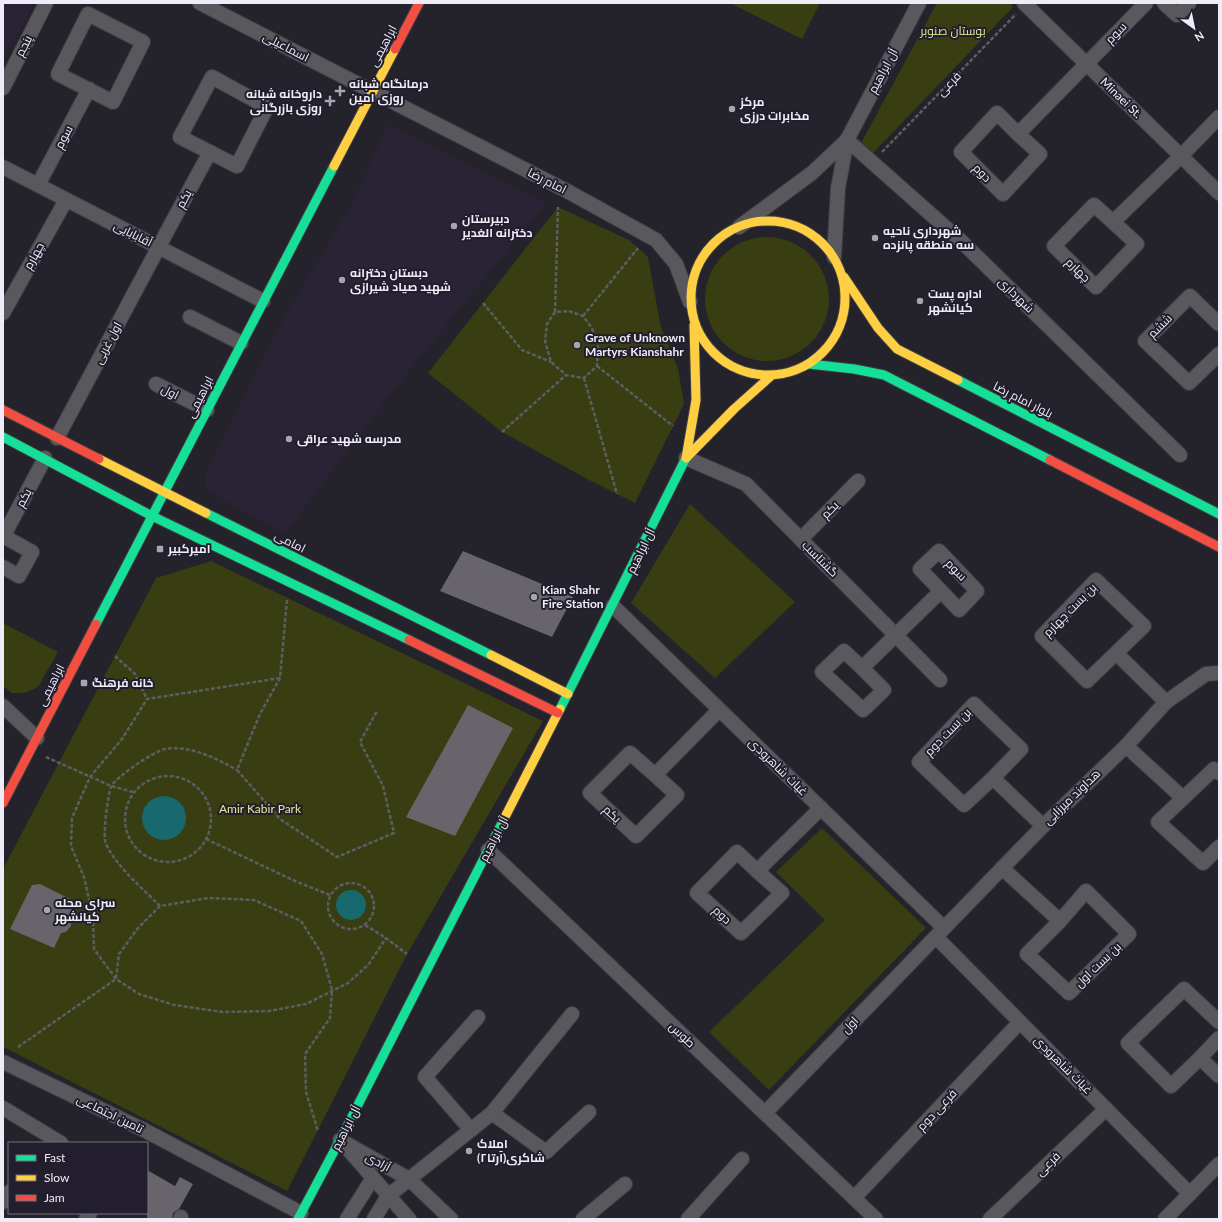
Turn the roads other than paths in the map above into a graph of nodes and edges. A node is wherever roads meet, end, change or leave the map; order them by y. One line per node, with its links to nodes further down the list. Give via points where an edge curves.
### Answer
1 (46, 3): 10 (street, پنجم)
2 (200, 3): 12 (street, اسماعیلی)
3 (419, 3): 12 (main road, ابراهیمی)
4 (919, 3): 15 (street, آل ابراهیم)
5 (1146, 3): 9 (street, سوم)
6 (1164, 3): 7 (street, via 1177,15)
7 (1189, 3)
8 (1025, 4): 9 (street, Minaei St.)
9 (1086, 64): 14 (street); 17 (street, Minaei St.)
10 (3, 88)
11 (89, 89): 11 (street, via 113,102 143,42 88,14 58,74); 19 (street, سوم)
12 (372, 91): 27 (main road, ابراهیمی); 28 (street, امام رضا, via 567,191 656,240 676,264)
13 (1219, 117): 17 (street)
14 (1018, 134): 14 (street, دوم, via 1040,154 1003,194 961,152 997,113)
15 (847, 140): 23 (street, via 812,173); 25 (street, via 838,188); 42 (street, شهرداری, via 961,241)
16 (210, 152): 16 (street, via 180,137 212,77 267,107 237,166); 24 (street, یکم)
17 (1181, 156): 20 (street, Minaei St.); 22 (street)
18 (3, 167): 19 (street, آقابابایی)
19 (38, 186): 21 (street, آقابابایی)
20 (1219, 193)
21 (66, 200): 24 (street, آقابابایی); 29 (street, چهارم)
22 (1113, 222): 22 (street, چهارم, via 1137,244 1096,287 1054,246 1094,205)
23 (739, 227): 25 (main road, via 760,221 781,222 802,228 820,240); 28 (main road, via 722,236 708,249 698,265 692,283)
24 (158, 247): 27 (street, آقابابایی); 41 (street, اول غربی)
25 (834, 257): 26 (main road)
26 (842, 275): 35 (main road, via 846,295 844,316 825,351); 47 (main road, بلوار امام رضا, via 878,328 898,349)
27 (263, 301): 33 (main road, ابراهیمی)
28 (690, 302): 32 (main road)
29 (3, 313)
30 (190, 317): 33 (street)
31 (1217, 319): 34 (street, ششم, via 1190,296 1145,341 1189,383)
32 (694, 322): 36 (main road, via 703,340 726,364 751,374); 44 (main road, via 696,400)
33 (241, 343): 39 (main road, ابراهیمی)
34 (1219, 354)
35 (809, 364): 36 (main road, via 791,372); 51 (main road, via 884,375)
36 (771, 376): 44 (main road)
37 (156, 384): 39 (street, اول)
38 (3, 410): 41 (main road, امامی)
39 (207, 410): 46 (main road, ابراهیمی)
40 (3, 437): 43 (main road)
41 (57, 438): 43 (main road); 46 (main road, امامی)
42 (1180, 455)
43 (45, 458): 48 (main road); 49 (street, یکم)
44 (686, 458): 50 (street, گشتاسب, via 746,484); 54 (main road, آل ابراهیم)
45 (858, 481): 50 (street, یکم)
46 (164, 492): 48 (main road, ابراهیمی); 60 (main road, امامی)
47 (1219, 514)
48 (152, 516): 64 (main road); 65 (main road, ابراهیمی)
49 (3, 537): 52 (street, via 32,552 19,576)
50 (801, 539): 55 (street, گشتاسب)
51 (1219, 547)
52 (3, 567)
53 (941, 591): 55 (street)
54 (613, 606): 60 (main road, آل ابراهیم); 63 (street, غیاث شاهرودی)
55 (896, 636): 57 (street); 59 (street, گشتاسب)
56 (1116, 653): 56 (street, بن بست چهارم, via 1144,626 1096,580 1042,636 1087,681); 61 (street)
57 (862, 668)
58 (1219, 673): 61 (street, هداوند میرزایی, via 1206,674)
59 (940, 680)
60 (568, 694): 64 (main road, آل ابراهیم)
61 (1166, 702): 66 (street, هداوند میرزایی)
62 (3, 706): 65 (street)
63 (719, 710): 68 (street); 72 (street, غیاث شاهرودی)
64 (558, 713): 75 (main road, آل ابراهیم)
65 (34, 743): 71 (main road, ابراهیمی)
66 (1126, 746): 70 (street); 73 (street, هداوند میرزایی)
67 (1219, 773): 70 (street, via 1214,769)
68 (655, 775): 68 (street, یکم, via 677,795 636,836 590,794 630,753)
69 (993, 778): 69 (street, بن بست دوم, via 1021,749 974,704 919,762 964,805); 73 (street)
70 (1183, 798): 74 (street, via 1158,822 1203,863)
71 (3, 802)
72 (821, 808): 77 (street); 79 (street, غیاث شاهرودی)
73 (1043, 826): 76 (street, هداوند میرزایی)
74 (1219, 847)
75 (488, 850): 92 (street, طوس); 95 (main road, آل ابراهیم)
76 (1002, 868): 78 (street); 79 (street, هداوند میرزایی)
77 (757, 871): 77 (street, دوم, via 782,893 742,933 698,893 737,852)
78 (1060, 921): 78 (street, بن بست اول, via 1027,954 1069,993 1129,934 1086,891)
79 (940, 932): 82 (street, غیاث شاهرودی); 92 (street, اول)
80 (572, 1014): 91 (street)
81 (478, 1017): 93 (street, via 425,1077)
82 (1020, 1022): 89 (street, غیاث شاهرودی); 104 (street, فرعی دوم)
83 (1219, 1022): 85 (street, via 1184,989 1128,1043 1171,1086)
84 (1219, 1038): 85 (street)
85 (1200, 1058): 87 (street)
86 (3, 1062): 105 (street, تامین اجتماعی, via 144,1130)
87 (1219, 1076)
88 (3, 1108): 94 (street)
89 (1106, 1109): 102 (street, غیاث شاهرودی); 113 (street, فرعی)
90 (589, 1112): 91 (street, via 546,1152)
91 (492, 1113): 93 (street)
92 (765, 1113): 104 (street, طوس)
93 (471, 1130): 100 (street)
94 (42, 1138): 96 (street)
95 (340, 1140): 99 (street, آزادی); 100 (street, آزادی); 105 (main road, آل ابراهیم)
96 (57, 1142)
97 (742, 1159): 111 (street)
98 (1219, 1164): 102 (street)
99 (372, 1178): 103 (street, آزادی); 106 (street, آزادی)
100 (410, 1179): 103 (street); 109 (street, آزادی)
101 (625, 1184): 110 (street)
102 (1190, 1194): 114 (street)
103 (388, 1196): 107 (street); 108 (street, آزادی)
104 (854, 1198): 112 (street, طوس)
105 (299, 1216)
106 (347, 1219)
107 (374, 1219)
108 (408, 1219)
109 (451, 1219)
110 (583, 1219)
111 (688, 1219)
112 (876, 1219)
113 (990, 1219)
114 (1165, 1219)

